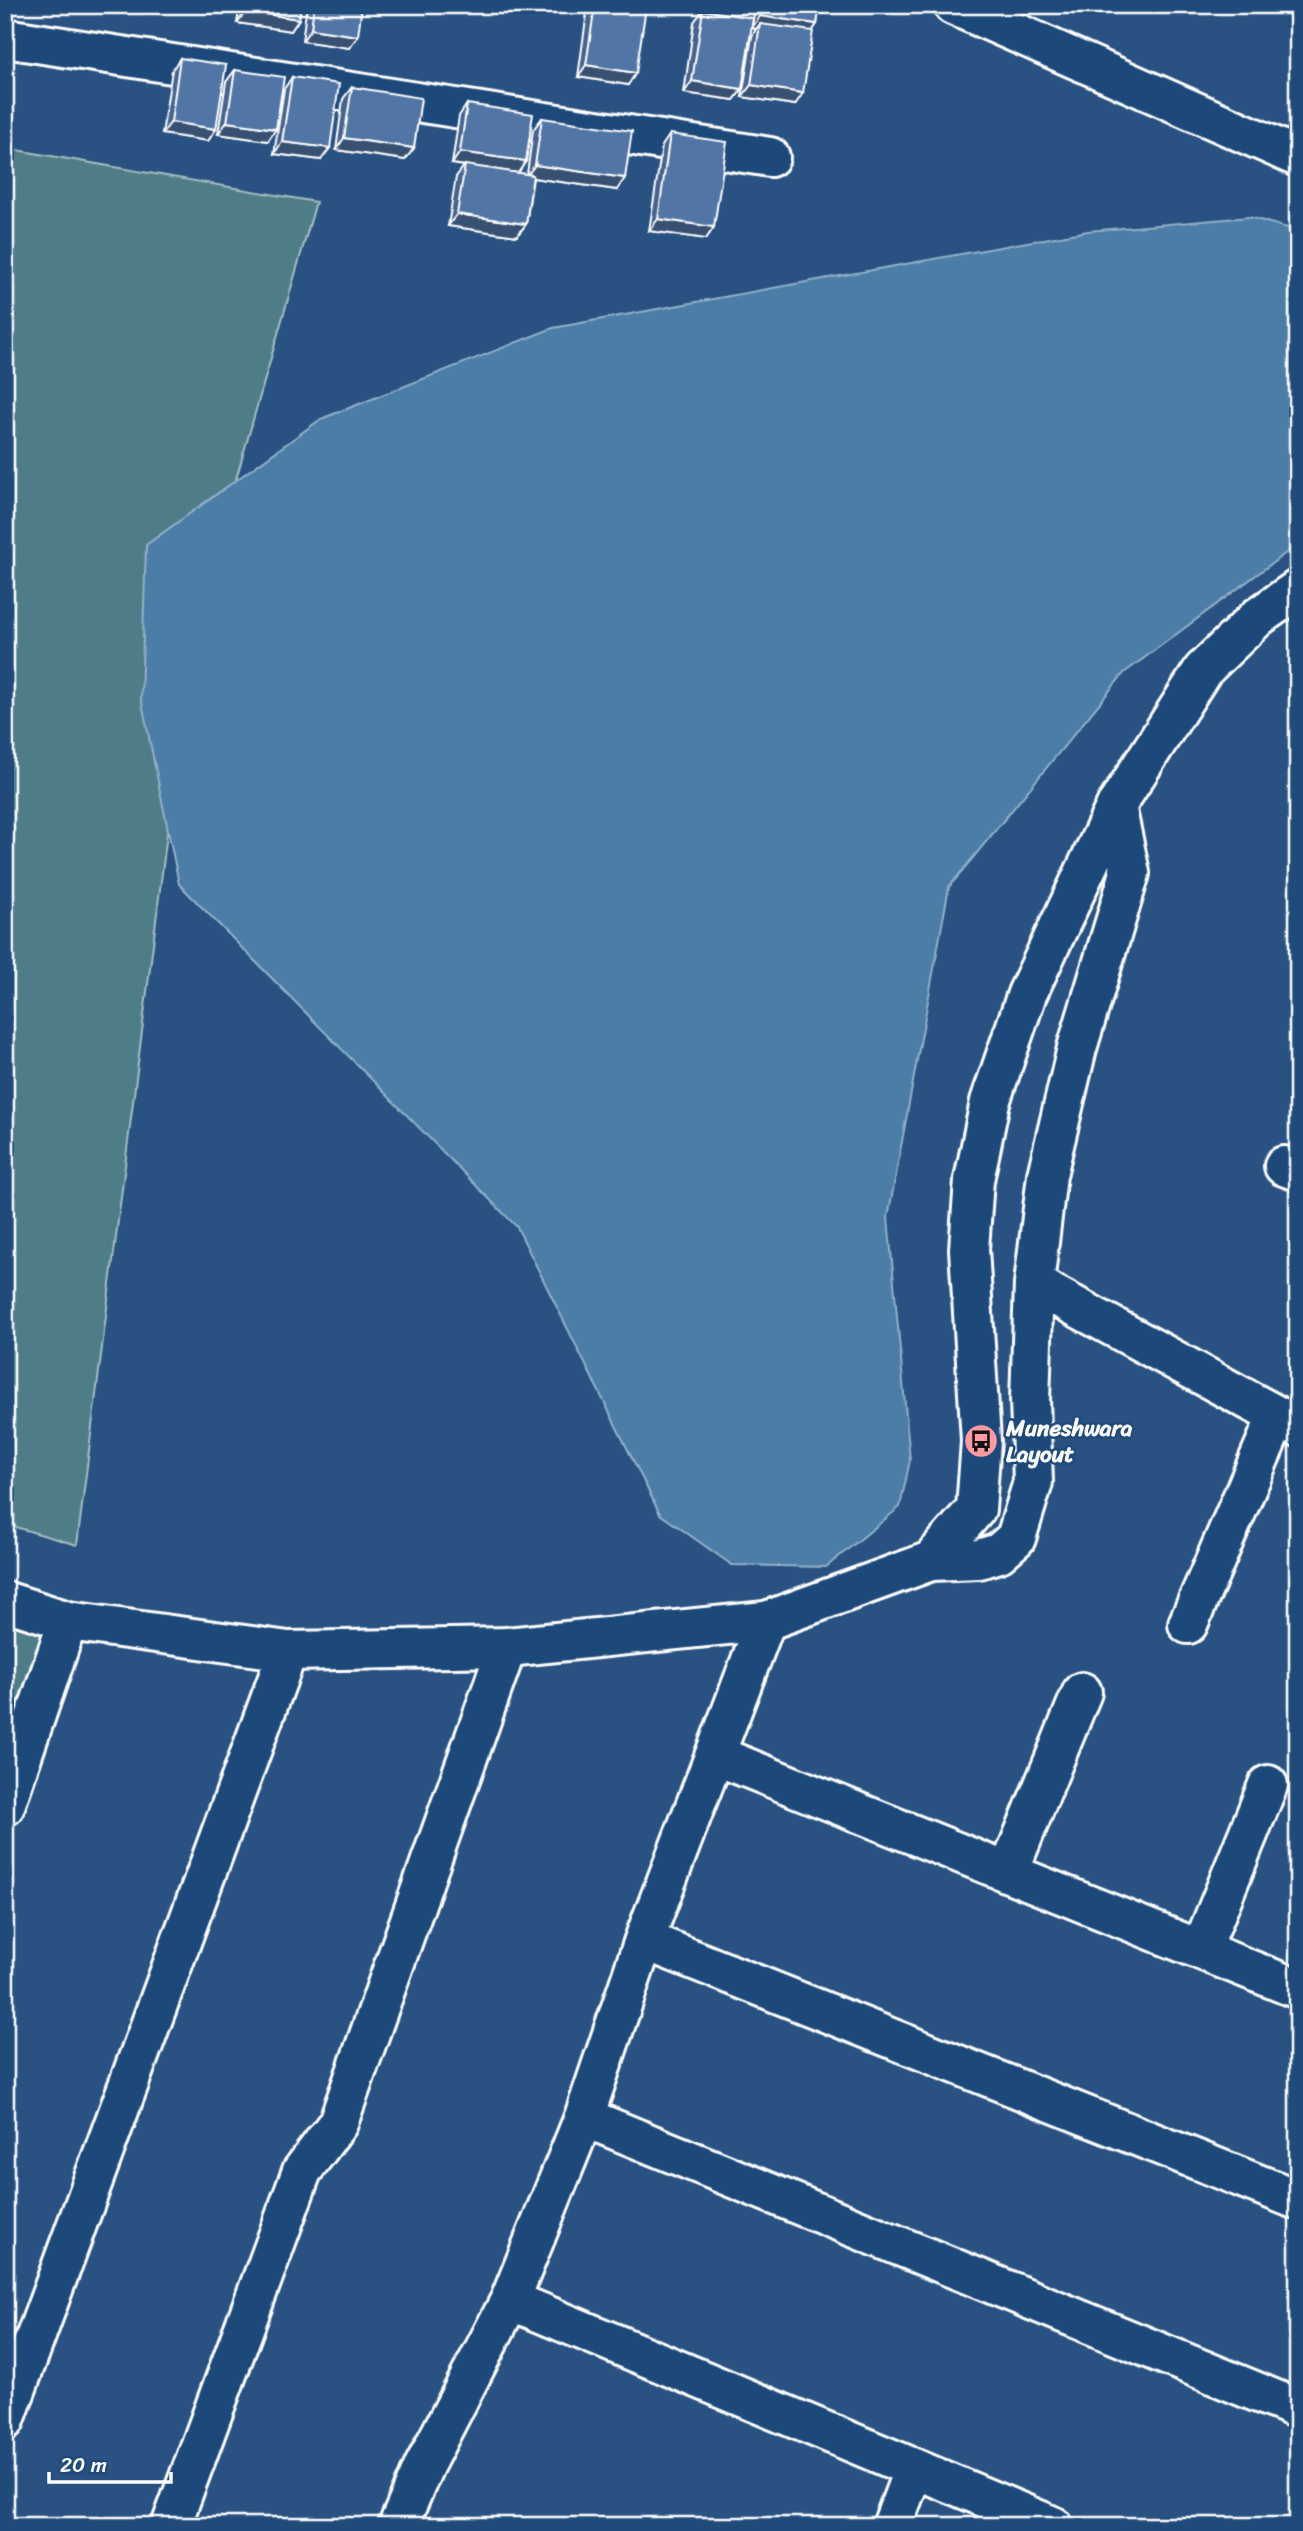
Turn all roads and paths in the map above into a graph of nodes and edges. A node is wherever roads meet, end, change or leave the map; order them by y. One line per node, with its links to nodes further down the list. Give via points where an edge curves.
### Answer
1 (953, 5): 4 (street)
2 (5, 38): 3 (street)
3 (770, 157)
4 (1298, 157)
5 (1298, 589): 6 (street, via 1258,617 1203,670)
6 (1116, 806): 7 (street, via 1130,873 1077,1048 1047,1175); 9 (street, via 1027,994 990,1102 974,1180 969,1249 981,1441 976,1508)
7 (1034, 1283): 8 (street); 9 (street, via 1033,1482 1016,1538 989,1556)
8 (1288, 1422): 13 (street)
9 (931, 1562): 12 (street)
10 (5, 1601): 11 (street)
11 (68, 1621): 15 (street); 19 (street)
12 (766, 1622): 14 (street); 17 (street)
13 (1188, 1624)
14 (507, 1647): 15 (street); 30 (street, via 338,2123 302,2171)
15 (288, 1651): 28 (street)
16 (1082, 1692): 20 (street)
17 (715, 1755): 20 (street); 21 (street)
18 (1268, 1785): 22 (street)
19 (5, 1805)
20 (1008, 1873): 22 (street)
21 (645, 1940): 24 (street); 25 (street)
22 (1201, 1951): 23 (street)
23 (1298, 1989)
24 (584, 2118): 26 (street); 27 (street)
25 (1298, 2200)
26 (510, 2300): 29 (street); 31 (street)
27 (1298, 2409)
28 (5, 2420)
29 (914, 2468): 32 (street); 33 (street)
30 (171, 2526)
31 (398, 2526)
32 (892, 2526)
33 (1053, 2526)

